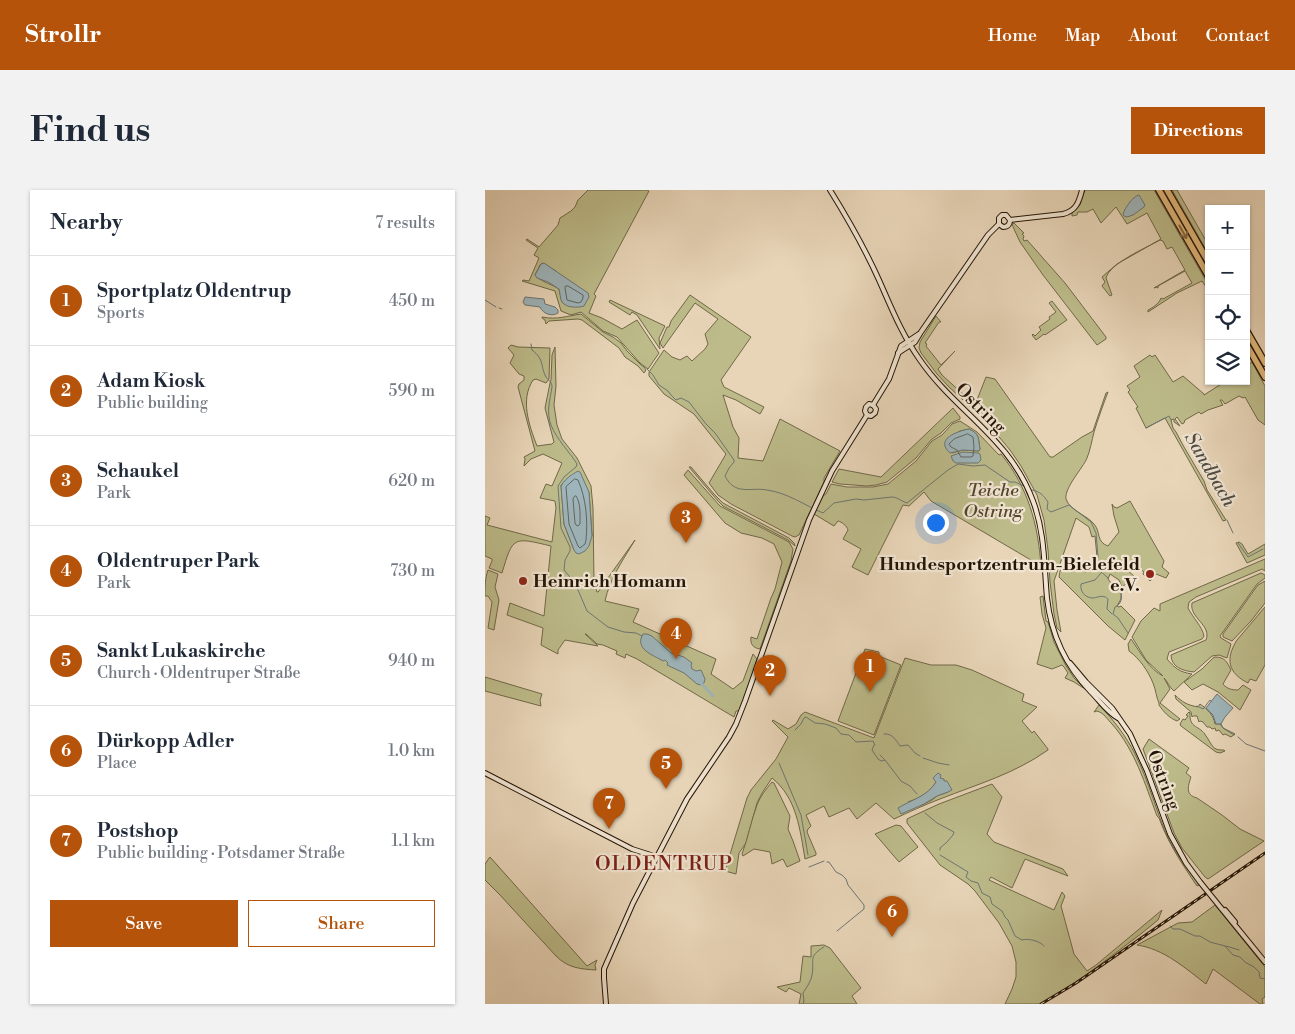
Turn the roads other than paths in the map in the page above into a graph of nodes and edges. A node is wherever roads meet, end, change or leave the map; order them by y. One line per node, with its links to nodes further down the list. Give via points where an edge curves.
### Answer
1 (830, 190): 10 (street, Ostring, via 869,258)
2 (1082, 190): 5 (street, via 1077,206 1071,212)
3 (1159, 190): 8 (highway, one-way to 8)
4 (1167, 190): 7 (highway)
5 (1010, 220): 6 (street, via 1007,226); 6 (street, via 1006,215 1002,216)
6 (999, 224): 10 (street, via 921,332)
7 (1205, 256)
8 (1205, 270)
9 (1250, 337): 12 (highway)
10 (909, 343): 14 (street, via 901,346 891,376); 18 (street, Ostring, bridge, via 937,382 998,443 1025,483 1041,528 1047,597 1057,641 1068,661 1112,708 1130,734 1181,854)
11 (1250, 351): 13 (highway)
12 (1264, 361)
13 (1265, 377)
14 (873, 405): 15 (street, via 865,407); 15 (street, via 875,413)
15 (867, 415): 17 (street, via 812,512 736,724 689,795)
16 (485, 773): 17 (street, via 632,849)
17 (657, 857): 19 (street, via 605,966)
18 (1265, 961)
19 (606, 1004)

